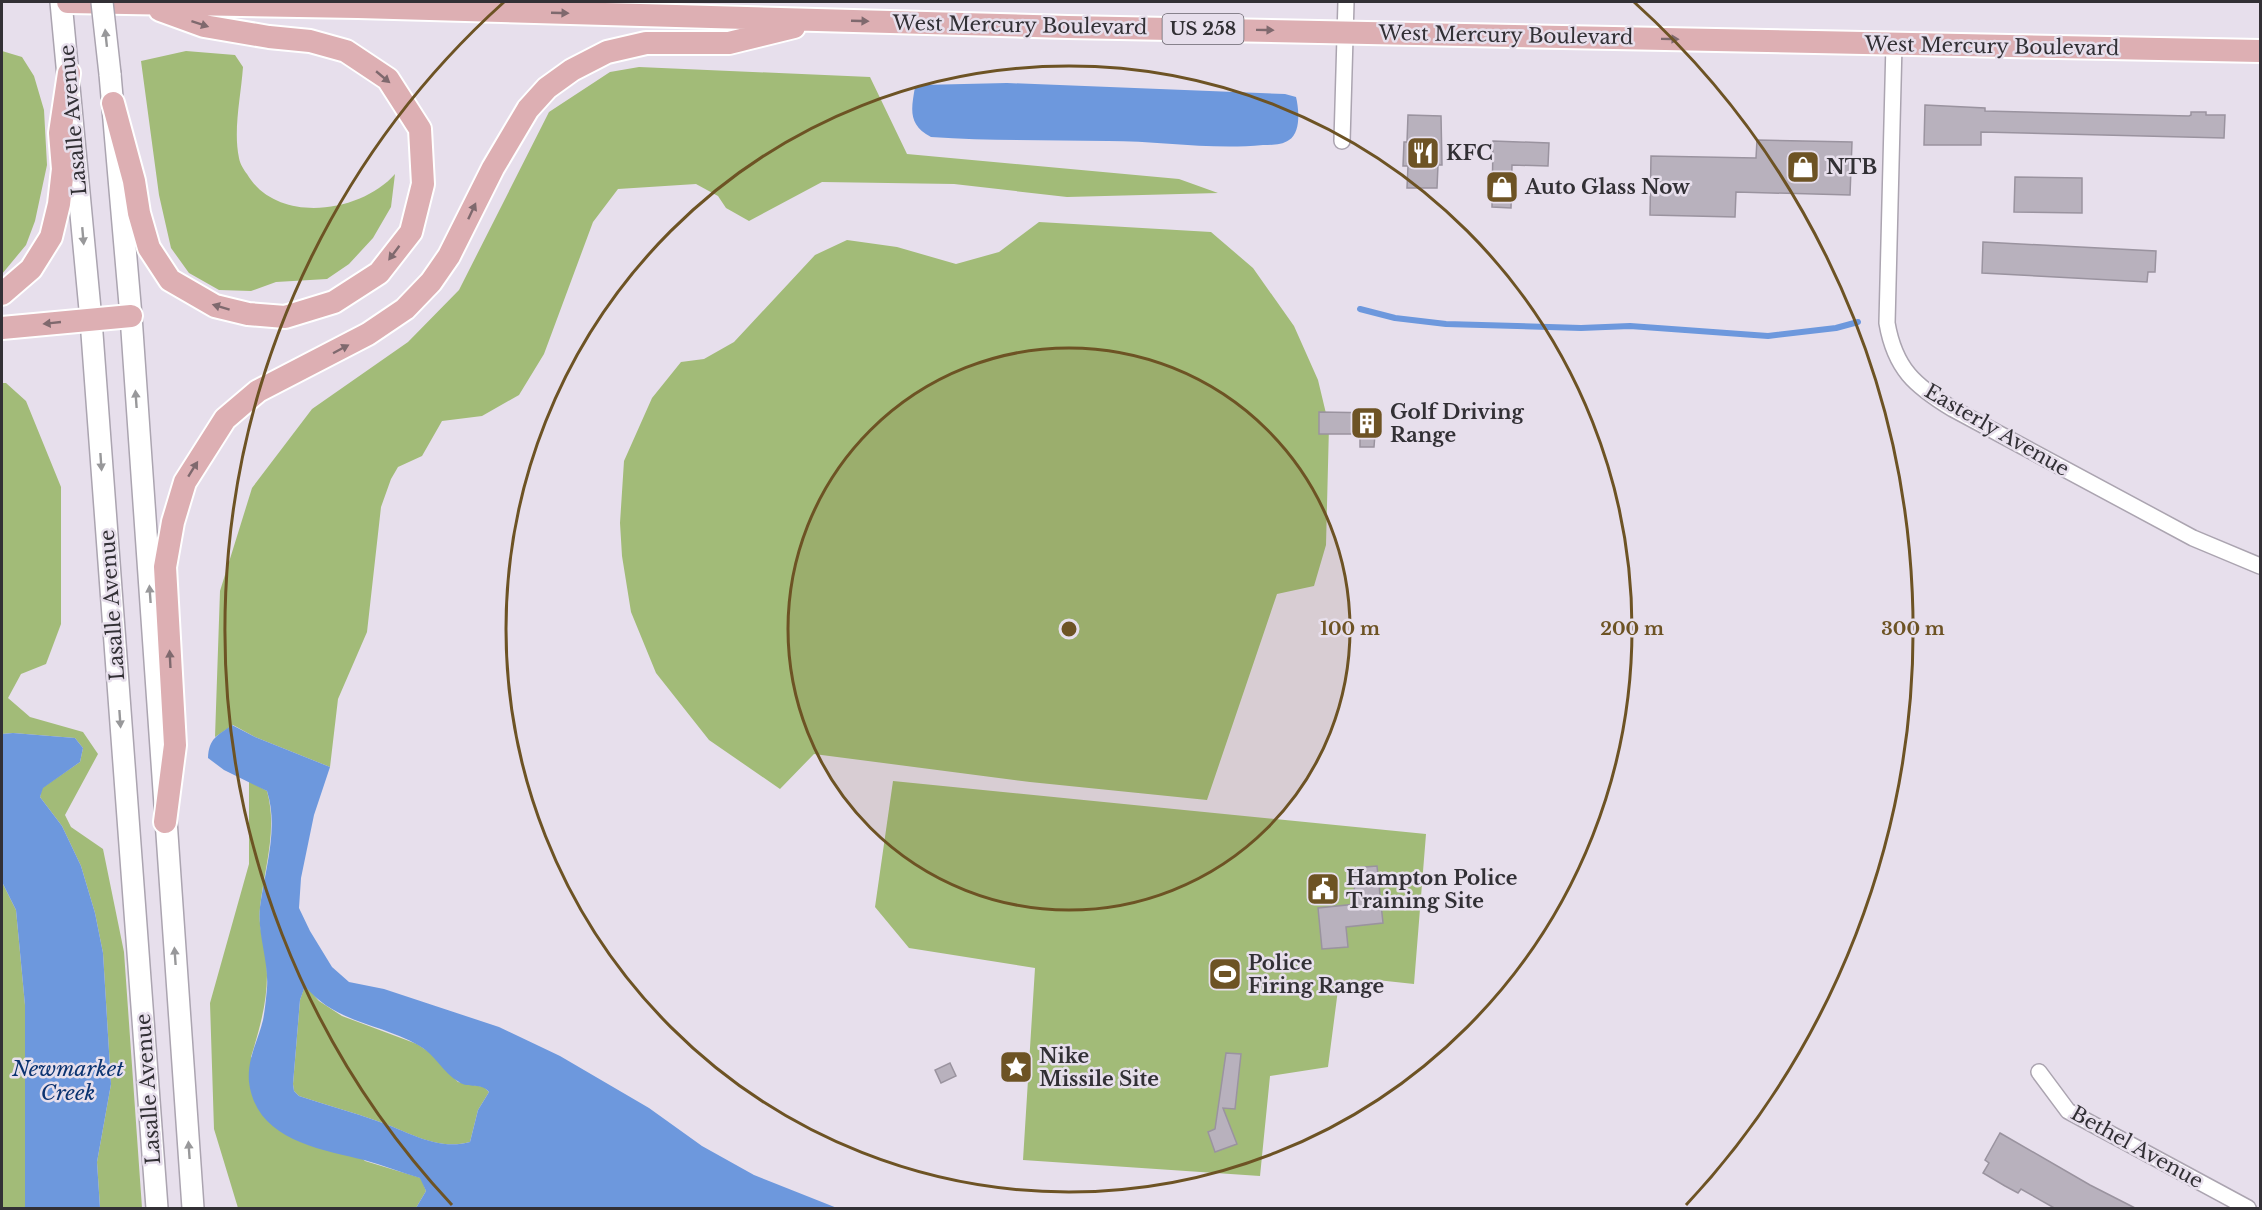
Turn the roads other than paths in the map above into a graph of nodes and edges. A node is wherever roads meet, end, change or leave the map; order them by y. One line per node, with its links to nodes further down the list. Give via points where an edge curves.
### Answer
1 (61, 2): 10 (main road, Lasalle Avenue)
2 (68, 2): 5 (main road, West Mercury Boulevard / US 258)
3 (102, 2): 11 (main road, Lasalle Avenue, one-way to 3, bridge)
4 (1346, 2): 7 (street)
5 (145, 4): 6 (main road, West Mercury Boulevard / US 258, one-way to 6); 11 (main road, one-way to 11, via 204,27 310,40 346,51 388,79 420,129 423,184 411,232 379,273 334,302 285,317 215,306 170,280 149,248)
6 (824, 20): 7 (main road, West Mercury Boulevard / US 258, one-way to 7); 18 (main road, one-way to 6, via 175,745 165,567 185,482 225,419 258,391 369,334 405,309 448,256 528,109 547,88 572,70 608,52 646,43 729,43)
7 (1346, 31): 8 (main road, West Mercury Boulevard / US 258, one-way to 8); 12 (street)
8 (1894, 44): 9 (main road, West Mercury Boulevard / US 258); 17 (street, Easterly Avenue, via 1887,323 1893,349 1906,373 1953,409 2193,538)
9 (2260, 51)
10 (69, 73): 13 (main road, via 60,133 63,170 51,237 31,269); 15 (main road, Lasalle Avenue, one-way to 15)
11 (113, 103): 14 (main road, Lasalle Avenue)
12 (1342, 141)
13 (2, 294)
14 (131, 316): 15 (main road); 18 (main road, Lasalle Avenue, one-way to 14)
15 (91, 320): 16 (main road, one-way to 16); 20 (main road, Lasalle Avenue, one-way to 20)
16 (2, 328)
17 (2260, 566)
18 (165, 822): 21 (main road, Lasalle Avenue, one-way to 18)
19 (2039, 1072): 22 (street, Bethel Avenue, via 2068,1111)
20 (157, 1209)
21 (193, 1209)
22 (2248, 1209)

